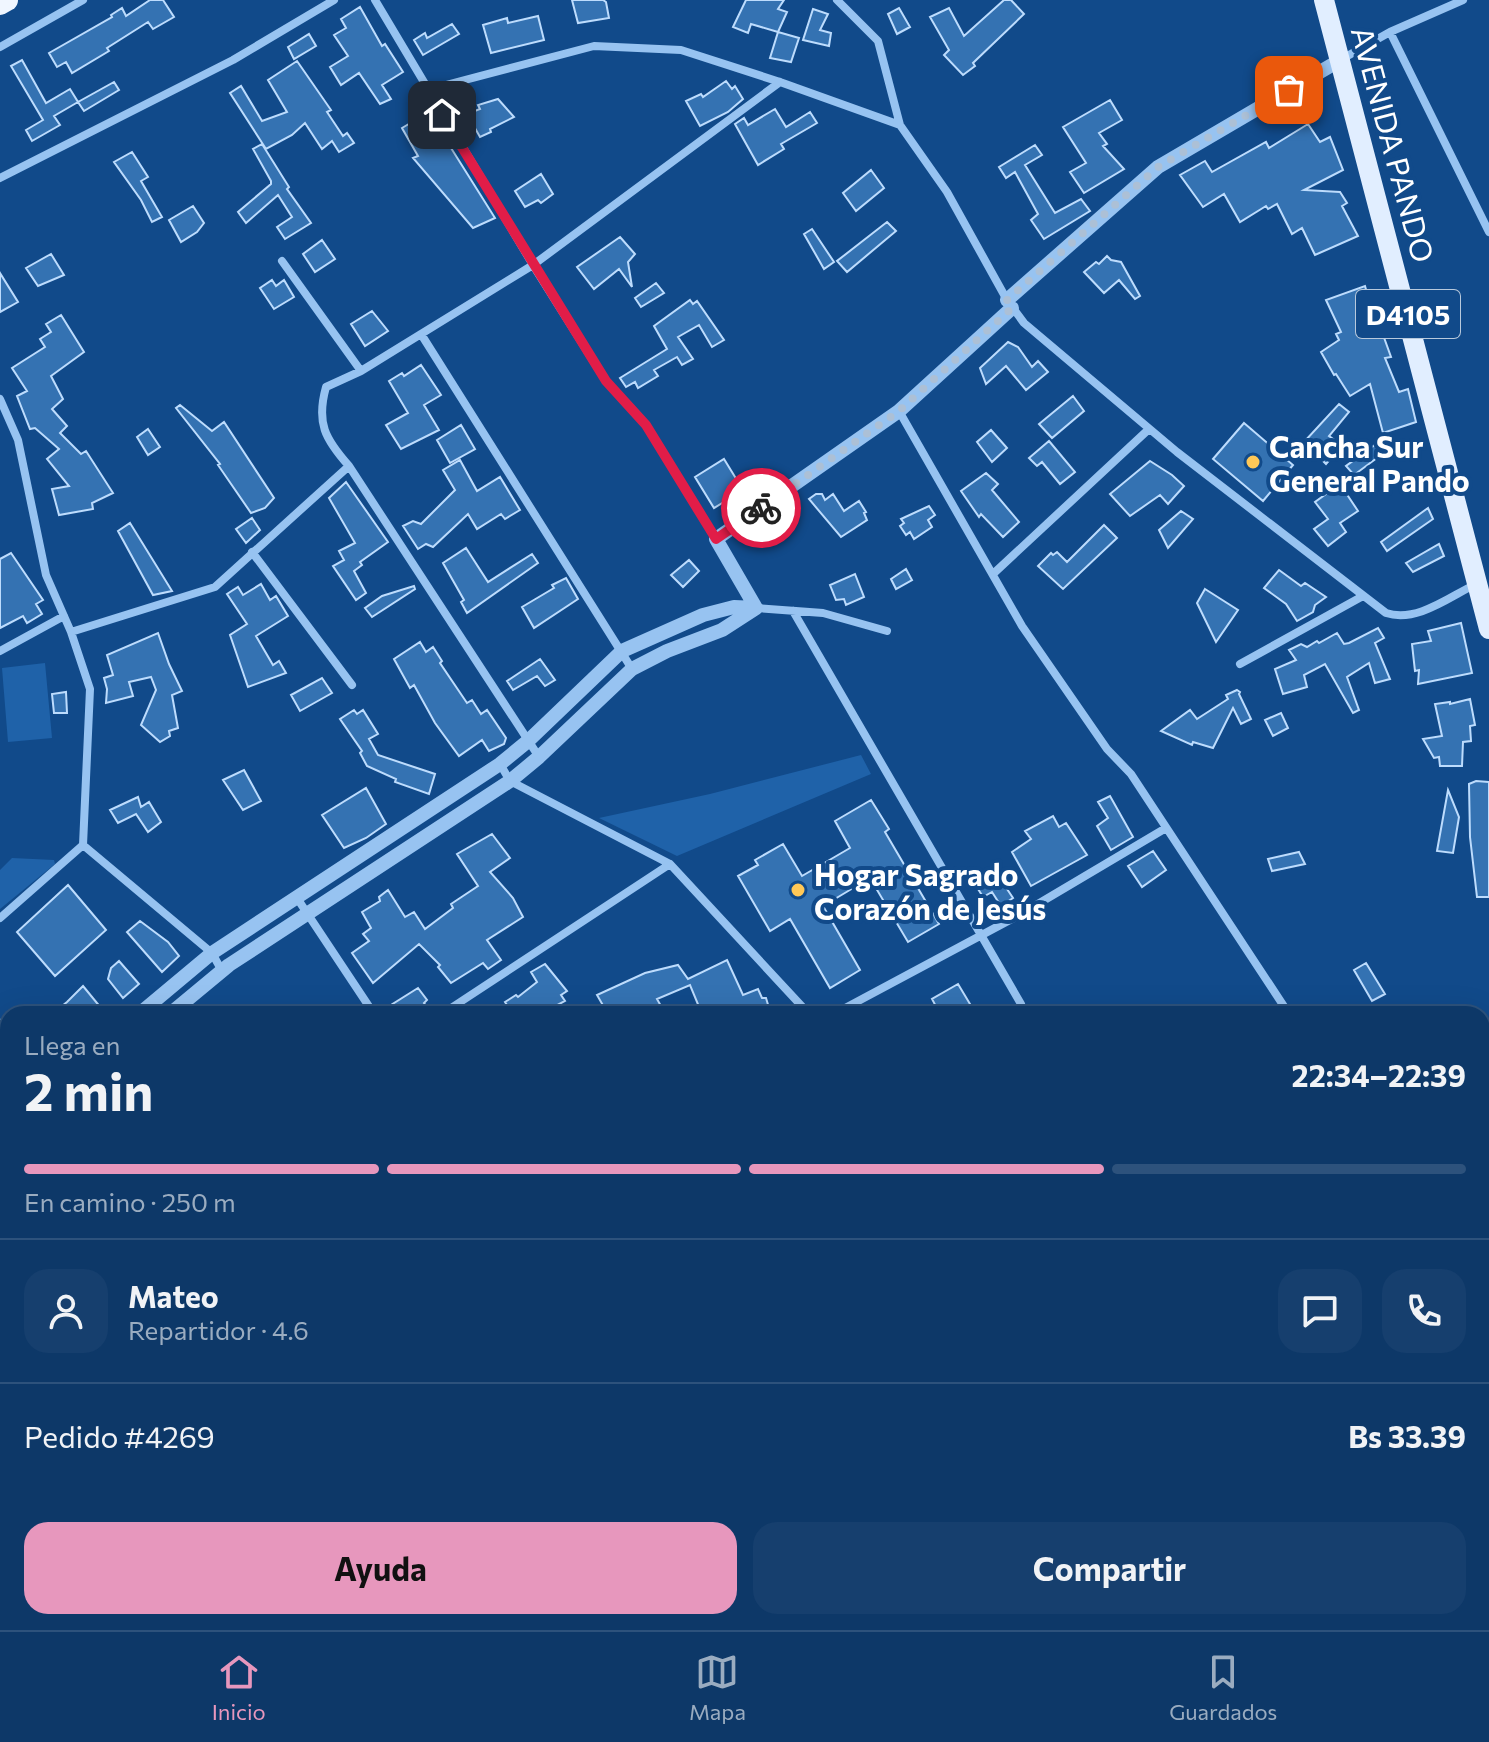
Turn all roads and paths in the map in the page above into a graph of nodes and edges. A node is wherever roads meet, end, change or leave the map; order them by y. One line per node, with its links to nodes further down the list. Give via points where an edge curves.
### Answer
1 (7, 0): 8 (highway)
2 (83, 0): 10 (street)
3 (334, 0): 15 (street, via 233,60)
4 (375, 0): 13 (street)
5 (1324, 0): 11 (main road, AVENIDA PANDO / D4105)
6 (1463, 0): 9 (street)
7 (840, 1): 14 (street, via 878,41)
8 (0, 4)
9 (1390, 32): 11 (street); 16 (street)
10 (0, 47)
11 (1342, 59): 19 (street, via 1158,167); 29 (main road, AVENIDA PANDO / D4105)
12 (780, 82): 13 (street, via 681,50 594,46); 14 (street); 18 (street)
13 (427, 90): 18 (street)
14 (900, 125): 19 (street, via 947,192)
15 (0, 178)
16 (1489, 232)
17 (282, 261): 21 (street)
18 (533, 265): 20 (street); 26 (street, via 606,381 646,425)
19 (1010, 304): 23 (street); 24 (street, via 1024,323)
20 (421, 334): 21 (street); 38 (street)
21 (361, 371): 25 (street, via 326,387 320,410 328,443)
22 (0, 399): 33 (street, via 18,440 46,575)
23 (899, 411): 26 (street); 28 (street)
24 (1149, 429): 28 (street); 30 (street)
25 (349, 466): 27 (street); 42 (street)
26 (716, 539): 31 (street)
27 (252, 552): 36 (street, via 215,587); 41 (street)
28 (993, 574): 46 (street, via 1022,626)
29 (1477, 583): 30 (street, via 1417,614 1399,617); 34 (main road, AVENIDA PANDO / D4105)
30 (1363, 596): 39 (street)
31 (756, 608): 32 (street); 38 (street, via 703,615); 40 (street, via 722,630)
32 (793, 611): 35 (street, via 823,613); 52 (street)
33 (64, 616): 36 (street); 37 (street)
34 (1489, 629)
35 (887, 631)
36 (71, 632): 47 (street, via 90,689)
37 (0, 651)
38 (622, 651): 40 (street); 42 (street)
39 (1240, 664)
40 (632, 669): 43 (street)
41 (352, 685)
42 (528, 741): 43 (street); 44 (street)
43 (539, 757): 45 (street)
44 (500, 764): 45 (street); 49 (street)
45 (510, 781): 48 (street); 50 (street)
46 (1166, 828): 52 (street); 62 (street)
47 (83, 845): 51 (street); 53 (street)
48 (670, 864): 59 (street); 60 (street)
49 (297, 898): 50 (street); 53 (street)
50 (308, 914): 54 (street); 58 (street)
51 (0, 918)
52 (981, 935): 55 (street); 61 (street)
53 (212, 953): 54 (street); 56 (street)
54 (222, 971): 57 (street)
55 (1021, 1004)
56 (149, 1006)
57 (180, 1006)
58 (369, 1006)
59 (454, 1006)
60 (802, 1006)
61 (849, 1006)
62 (1284, 1006)

